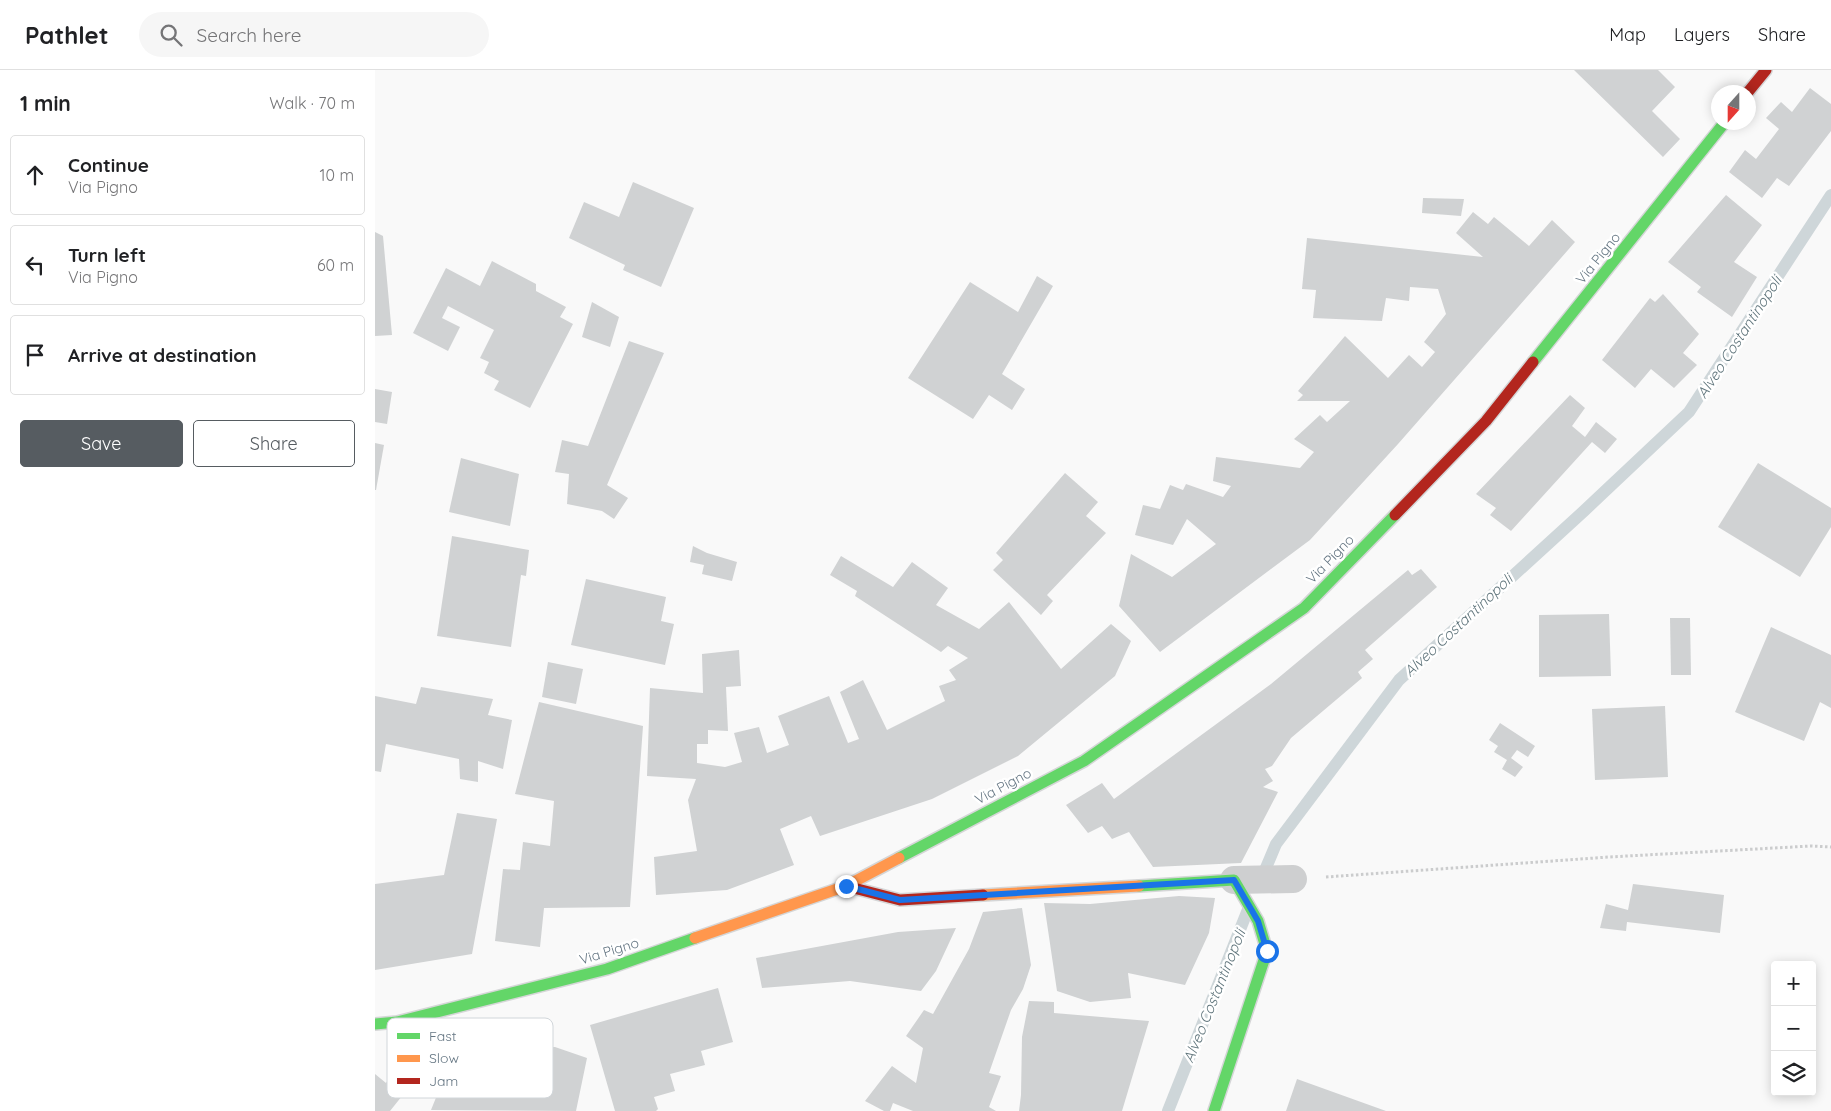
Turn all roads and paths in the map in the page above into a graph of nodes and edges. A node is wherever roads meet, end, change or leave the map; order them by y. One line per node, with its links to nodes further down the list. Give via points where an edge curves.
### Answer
1 (1766, 70): 2 (street)
2 (1754, 85)
3 (1719, 130): 7 (street, Via Pigno, via 1486,422 1304,608 1084,761)
4 (1831, 847): 5 (path, via 1609,857)
5 (1293, 879): 6 (street)
6 (1234, 880): 7 (street, via 900,900); 9 (street, via 1258,921 1267,951)
7 (846, 886): 8 (street, Via Pigno, via 607,969)
8 (413, 1018)
9 (1213, 1111)

